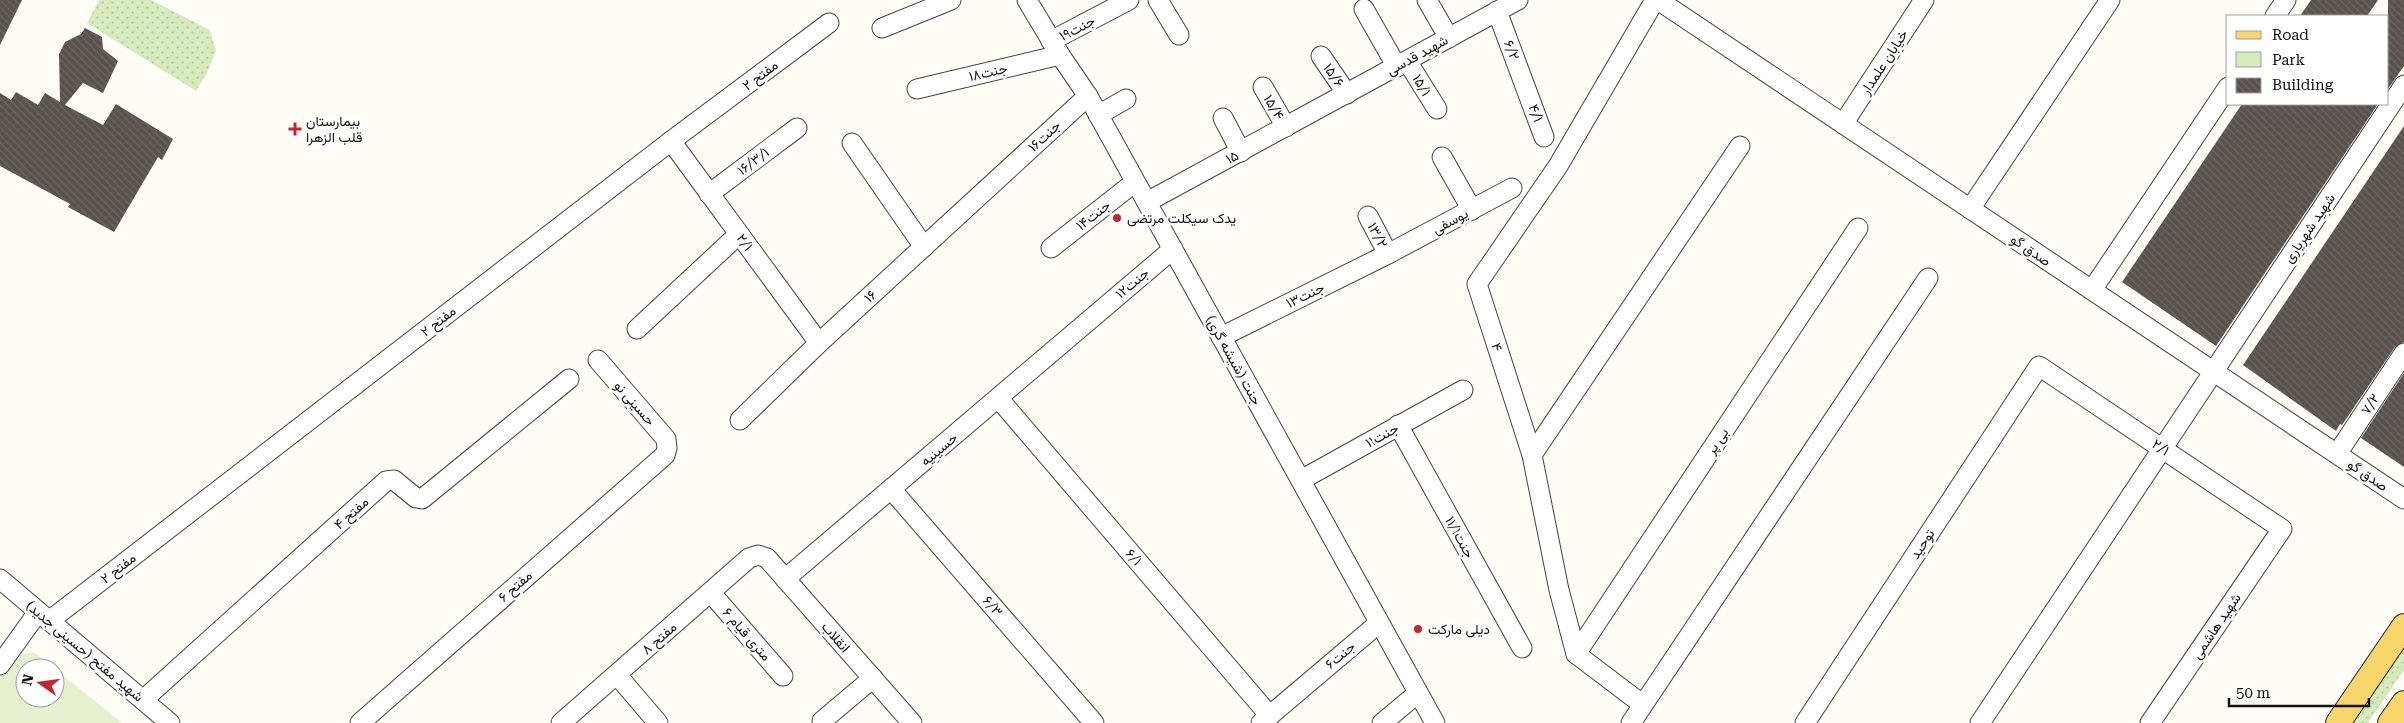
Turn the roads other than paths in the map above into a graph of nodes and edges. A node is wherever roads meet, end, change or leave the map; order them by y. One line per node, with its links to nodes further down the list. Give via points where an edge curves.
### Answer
1 (951, 0): 15 (street)
2 (1026, 0): 18 (street, جنت (شیشه گری))
3 (1130, 0): 18 (street, جنت۱۹)
4 (1158, 0): 16 (street)
5 (1427, 0): 17 (street)
6 (1518, 0): 12 (street, شهید قدسی)
7 (1657, 0): 33 (street, صدق گو); 74 (street, ۴, via 1558,166 1477,284)
8 (1924, 0): 33 (street, خیابان علمدار)
9 (2110, 0): 47 (street)
10 (2286, 0): 13 (street)
11 (1364, 9): 20 (street, ۱۵/۱)
12 (1497, 12): 17 (street, شهید قدسی); 23 (street, ۶/۲)
13 (2276, 15)
14 (829, 23): 37 (street, مفتح ۲)
15 (882, 28)
16 (1179, 35)
17 (1449, 38): 20 (street, شهید قدسی)
18 (1055, 48): 24 (street, جنت۱۸); 27 (street, جنت (شیشه گری))
19 (1321, 56): 26 (street, ۱۵/۶)
20 (1402, 64): 26 (street, شهید قدسی); 29 (street, ۱۵/۱)
21 (2404, 84): 65 (street, شهید شهریاری)
22 (1263, 87): 34 (street, ۱۵/۴)
23 (1528, 88): 36 (street, ۴/۱)
24 (917, 89)
25 (2226, 90): 57 (street)
26 (1347, 94): 30 (street, شهید قدسی)
27 (1088, 96): 31 (street, جنت (شیشه گری)); 42 (street, جنت۱۶)
28 (1126, 99): 31 (street)
29 (1437, 109)
30 (1316, 111): 34 (street, ۱۵)
31 (1098, 115): 43 (street, جنت (شیشه گری))
32 (1223, 118): 40 (street)
33 (1843, 124): 47 (street, صدق گو)
34 (1286, 127): 40 (street, ۱۵)
35 (797, 128): 45 (street, ۱۶/۳/۱)
36 (1544, 137)
37 (671, 142): 45 (street, ۲/۱); 83 (street, مفتح ۲)
38 (852, 143): 52 (street)
39 (1740, 146): 74 (street)
40 (1241, 152): 46 (street, ۱۵)
41 (1442, 157): 48 (street)
42 (1001, 176): 52 (street, ۱۶)
43 (1135, 182): 46 (street, جنت (شیشه گری)); 53 (street, جنت۱۴)
44 (1512, 188): 48 (street, یوسفی)
45 (709, 194): 51 (street, ۲/۱)
46 (1147, 202): 54 (street, جنت (شیشه گری))
47 (1970, 209): 57 (street, صدق گو)
48 (1472, 210): 55 (street, یوسفی)
49 (1368, 216): 55 (street, ۱۳/۲)
50 (1858, 228): 87 (street, بی پر)
51 (739, 234): 59 (street); 61 (street, ۲/۱)
52 (924, 247): 61 (street, ۱۶)
53 (1051, 248)
54 (1173, 249): 58 (street, جنت۱۲); 60 (street, جنت (شیشه گری))
55 (1388, 254): 60 (street, جنت۱۳)
56 (1928, 278): 95 (street)
57 (2092, 290): 65 (street, صدق گو)
58 (1092, 317): 68 (street, حسینیه)
59 (637, 329)
60 (1221, 337): 75 (street, جنت (شیشه گری))
61 (819, 343): 69 (street, ۱۶)
62 (2404, 353): 73 (street, ۷/۲)
63 (598, 360): 71 (street, حسینی نو, via 666,439)
64 (2039, 366): 72 (street, ۲/۱); 107 (street, توحید)
65 (2214, 372): 72 (street, شهید شهریاری); 73 (street, صدق گو)
66 (569, 379): 93 (street, مفتح ۴, via 422,499 416,498 394,480 386,481)
67 (1463, 390): 70 (street, جنت۱۱)
68 (998, 399): 76 (street, حسینیه); 96 (street, ۶/۱)
69 (740, 420)
70 (1398, 425): 75 (street, جنت۱۱); 86 (street, جنت۱۱/۱)
71 (667, 448): 99 (street, مفتح ۶, via 665,455)
72 (2162, 448): 78 (street, ۲/۱); 108 (street, شهید شهریاری)
73 (2337, 454): 77 (street, صدق گو)
74 (1532, 455): 87 (street, ۴, via 1559,590)
75 (1301, 480): 84 (street, جنت (شیشه گری))
76 (891, 489): 80 (street, حسینیه); 103 (street, ۶/۳)
77 (2404, 499)
78 (2282, 528): 109 (street, شهید هاشمی)
79 (758, 555): 80 (street, انقلاب, via 768,558); 82 (street, مفتح ۸, via 749,558)
80 (785, 578): 91 (street, انقلاب)
81 (0, 579): 83 (street, شهید مفتح (حسینی جدید))
82 (711, 593): 89 (street, مفتح ۸); 90 (street, ۶ متری قیام)
83 (44, 616): 88 (street, مفتح ۲); 93 (street, شهید مفتح (حسینی جدید))
84 (1379, 623): 92 (street, جنت (شیشه گری)); 96 (street, جنت۶)
85 (2404, 626): 110 (main road)
86 (1522, 648)
87 (1576, 654): 95 (street)
88 (0, 665)
89 (617, 676): 100 (street, مفتح ۸); 101 (street)
90 (783, 676)
91 (873, 678): 97 (street); 102 (street, انقلاب)
92 (1418, 694): 104 (street); 105 (street, جنت (شیشه گری))
93 (143, 700): 98 (street, شهید مفتح (حسینی جدید))
94 (2404, 703): 111 (main road)
95 (1642, 704): 106 (street)
96 (1265, 719)
97 (822, 721)
98 (170, 723)
99 (360, 723)
100 (561, 723)
101 (658, 723)
102 (912, 723)
103 (1094, 723)
104 (1382, 723)
105 (1435, 723)
106 (1631, 723)
107 (1805, 723)
108 (1980, 723)
109 (2150, 723)
110 (2338, 723)
111 (2390, 723)

